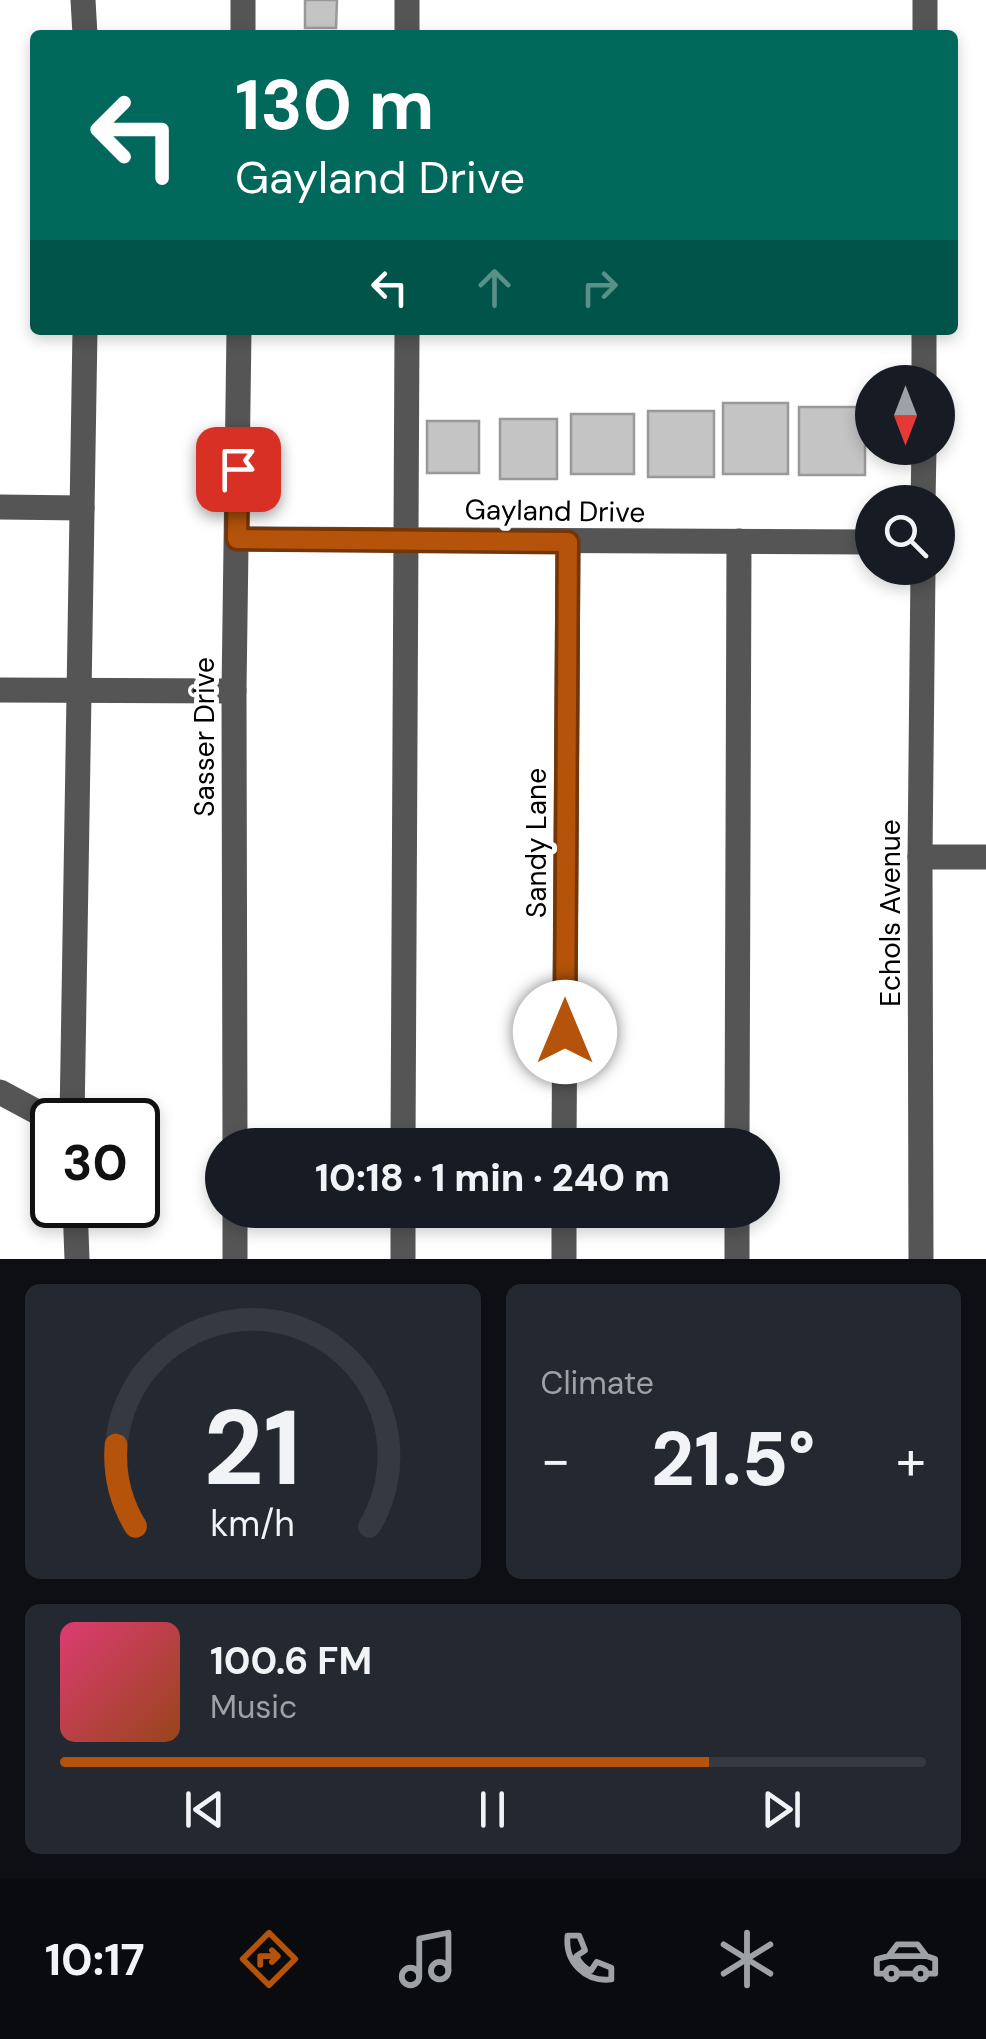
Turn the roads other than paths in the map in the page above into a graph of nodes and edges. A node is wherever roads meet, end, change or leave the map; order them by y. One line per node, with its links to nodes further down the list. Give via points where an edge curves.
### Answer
1 (83, 0): 5 (street)
2 (243, 0): 6 (street)
3 (407, 0): 7 (street)
4 (925, 0): 8 (street)
5 (85, 30)
6 (242, 30)
7 (407, 30)
8 (925, 30)
9 (86, 335): 15 (street)
10 (239, 335): 17 (street, Sasser Drive)
11 (407, 335): 16 (street)
12 (924, 335): 13 (street)
13 (924, 365)
14 (0, 507): 15 (street)
15 (82, 508): 23 (street)
16 (406, 538): 17 (street, Gayland Drive); 19 (street, Gayland Drive); 31 (street)
17 (237, 539): 24 (street, Sasser Drive)
18 (739, 541): 19 (street, Gayland Drive); 20 (street, Gayland Drive); 33 (street)
19 (568, 542): 32 (street, Sandy Lane)
20 (855, 542)
21 (923, 585): 26 (street, Echols Avenue)
22 (0, 690): 23 (street)
23 (78, 691): 24 (street); 28 (street)
24 (234, 692): 30 (street, Sasser Drive)
25 (986, 856): 26 (street)
26 (920, 858): 44 (street, Echols Avenue)
27 (0, 1092): 29 (street)
28 (72, 1098)
29 (30, 1108)
30 (235, 1128)
31 (403, 1128)
32 (564, 1128)
33 (738, 1128)
34 (76, 1228): 39 (street)
35 (236, 1228): 40 (street)
36 (403, 1228): 41 (street)
37 (564, 1228): 42 (street)
38 (737, 1228): 43 (street)
39 (77, 1259)
40 (235, 1259)
41 (403, 1259)
42 (564, 1259)
43 (737, 1259)
44 (921, 1259)

